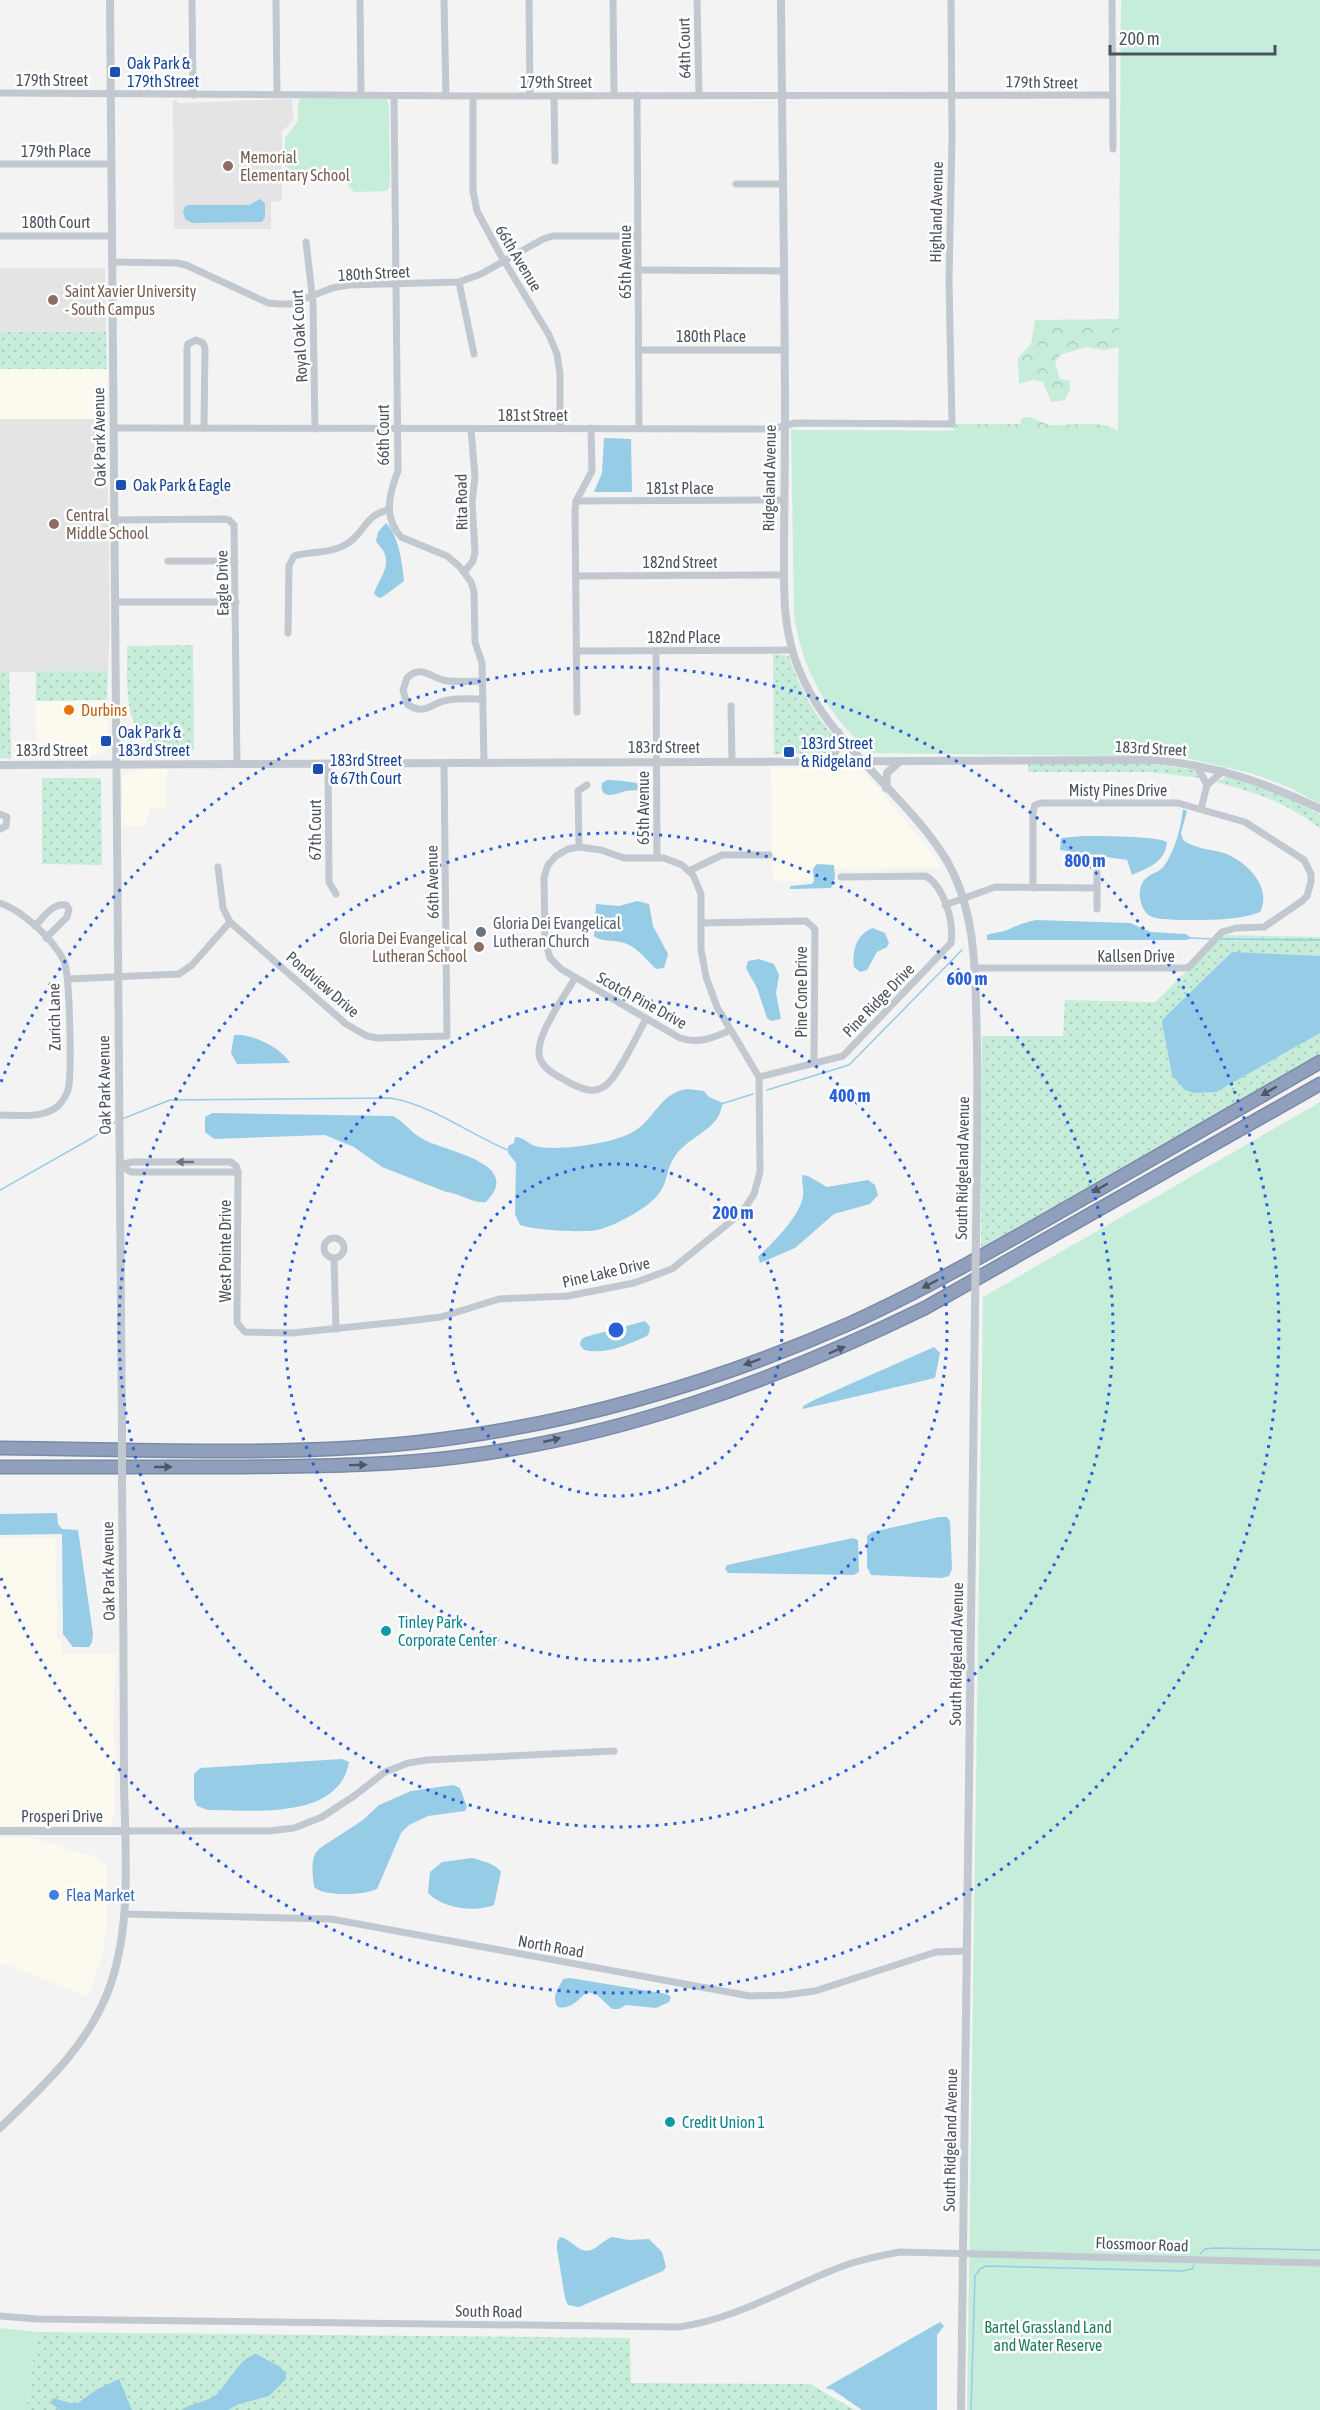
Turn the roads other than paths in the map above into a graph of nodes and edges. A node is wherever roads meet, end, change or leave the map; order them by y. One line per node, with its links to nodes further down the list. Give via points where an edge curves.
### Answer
1 (110, 0): 13 (street, Oak Park Avenue)
2 (192, 0): 14 (street)
3 (276, 0): 15 (street)
4 (360, 0): 16 (street)
5 (444, 0): 22 (street)
6 (529, 0): 24 (street)
7 (613, 0): 17 (street)
8 (697, 0): 26 (street, 64th Court)
9 (781, 0): 27 (street, Ridgeland Avenue)
10 (951, 0): 19 (street, Highland Avenue)
11 (1112, 0): 20 (street)
12 (0, 93): 13 (street, 179th Street)
13 (111, 93): 14 (street, 179th Street); 31 (street, Oak Park Avenue)
14 (193, 95): 15 (street, 179th Street)
15 (277, 95): 16 (street, 179th Street)
16 (361, 95): 21 (street, 179th Street)
17 (614, 95): 18 (street, 179th Street); 25 (street, 179th Street)
18 (637, 95): 26 (street, 179th Street); 36 (street, 65th Avenue)
19 (951, 95): 20 (street, 179th Street); 27 (street, 179th Street); 48 (street, Highland Avenue)
20 (1112, 95): 28 (street)
21 (394, 96): 22 (street, 179th Street); 43 (street, 66th Court)
22 (446, 96): 23 (street, 179th Street)
23 (473, 96): 24 (street, 179th Street); 38 (street, 66th Avenue, via 474,197 482,223)
24 (530, 96): 25 (street, 179th Street)
25 (554, 96): 29 (street)
26 (699, 96): 27 (street, 179th Street)
27 (782, 96): 32 (street, Ridgeland Avenue)
28 (1113, 149)
29 (555, 160)
30 (0, 164): 31 (street, 179th Place)
31 (111, 164): 35 (street, Oak Park Avenue)
32 (783, 183): 33 (street); 41 (street, Ridgeland Avenue)
33 (736, 184)
34 (0, 236): 35 (street, 180th Court)
35 (112, 236): 39 (street, Oak Park Avenue)
36 (638, 236): 38 (street, 180th Street, via 553,236); 40 (street, 65th Avenue)
37 (306, 242): 44 (street, Royal Oak Court)
38 (504, 260): 42 (street, 180th Street); 53 (street, 66th Avenue, via 557,354)
39 (112, 261): 44 (street, 180th Street, via 186,265 268,303 291,304); 50 (street, Oak Park Avenue)
40 (638, 270): 41 (street); 45 (street, 65th Avenue)
41 (784, 271): 46 (street, Ridgeland Avenue)
42 (459, 282): 43 (street, 180th Street); 47 (street)
43 (396, 284): 44 (street, 180th Street, via 332,288); 57 (street, 66th Court)
44 (312, 296): 56 (street, Royal Oak Court)
45 (639, 350): 46 (street, 180th Place); 55 (street, 65th Avenue)
46 (784, 350): 49 (street, Ridgeland Avenue)
47 (474, 354)
48 (952, 424): 49 (street, 181st Street)
49 (785, 426): 55 (street, 181st Street); 59 (street, Ridgeland Avenue)
50 (114, 428): 51 (street, 181st Street); 62 (street, Oak Park Avenue)
51 (187, 428): 52 (street, 181st Street); 52 (street, via 187,348 196,340 204,348)
52 (204, 428): 56 (street, 181st Street)
53 (560, 428): 54 (street, 181st Street); 58 (street, 181st Street)
54 (591, 428): 55 (street, 181st Street); 60 (street, via 592,471)
55 (639, 428)
56 (315, 429): 57 (street, 181st Street)
57 (397, 429): 58 (street, 181st Street); 61 (street, 66th Court, via 398,471 390,490)
58 (471, 429): 65 (street, Rita Road, via 475,552)
59 (784, 500): 60 (street, 181st Place); 66 (street, Ridgeland Avenue)
60 (576, 501): 67 (street)
61 (388, 510): 65 (street, via 401,537 447,556); 70 (street, via 371,517 347,544 326,552 294,556 289,566)
62 (115, 520): 64 (street, Eagle Drive, via 229,520 234,525); 68 (street, Oak Park Avenue)
63 (168, 561): 64 (street)
64 (236, 561): 69 (street, Eagle Drive)
65 (464, 572): 74 (street, via 474,592 475,642)
66 (784, 575): 67 (street, 182nd Street); 71 (street, Ridgeland Avenue)
67 (576, 576): 72 (street)
68 (116, 602): 69 (street); 89 (street, Oak Park Avenue)
69 (236, 602): 84 (street, Eagle Drive)
70 (288, 633)
71 (792, 650): 73 (street, 182nd Place); 78 (street, Ridgeland Avenue, via 806,686)
72 (576, 651): 73 (street, 182nd Place); 77 (street)
73 (656, 651): 79 (street, 65th Avenue)
74 (483, 681): 75 (street); 75 (street, via 444,680 418,672 407,678 403,690 407,704 418,709 447,700)
75 (483, 699): 87 (street)
76 (731, 706): 80 (street)
77 (577, 712)
78 (838, 732): 81 (street, via 837,752); 82 (street, Ridgeland Avenue)
79 (657, 762): 80 (street, 183rd Street); 87 (street, 183rd Street); 101 (street, 65th Avenue)
80 (732, 762): 81 (street, 183rd Street)
81 (822, 762): 82 (street, 183rd Street)
82 (862, 762): 83 (street, 183rd Street); 94 (street, Ridgeland Avenue)
83 (899, 762): 90 (street, 183rd Street, via 1134,760); 94 (street, via 887,773)
84 (237, 763): 85 (street, 183rd Street); 89 (street, 183rd Street)
85 (328, 763): 86 (street, 183rd Street); 108 (street, 67th Court, via 329,882)
86 (444, 763): 87 (street, 183rd Street); 124 (street, 66th Avenue)
87 (484, 763)
88 (0, 765): 89 (street, 183rd Street)
89 (117, 765): 119 (street, Oak Park Avenue)
90 (1197, 766): 91 (street, 183rd Street); 93 (street)
91 (1223, 771): 93 (street); 95 (street, 183rd Street, via 1276,788)
92 (586, 785): 99 (street, via 578,791)
93 (1207, 785): 96 (street)
94 (886, 788): 110 (street, Ridgeland Avenue, via 926,831)
95 (1320, 809)
96 (1201, 810): 106 (street, Misty Pines Drive, via 1178,803 1041,803 1033,812); 109 (street, Misty Pines Drive, via 1245,822 1304,860 1311,874)
97 (0, 814): 98 (street, via 8,822)
98 (0, 829)
99 (579, 848): 101 (street, via 624,858); 120 (street, Scotch Pine Drive, via 556,856 547,867 543,882 546,949 550,958)
100 (769, 855): 103 (street, via 722,855)
101 (657, 857): 103 (street)
102 (218, 867): 114 (street, via 223,908)
103 (689, 871): 115 (street, via 700,890)
104 (1097, 872): 107 (street)
105 (841, 877): 112 (street, via 926,876 935,882)
106 (1033, 888): 107 (street); 110 (street, via 995,887)
107 (1097, 888): 113 (street)
108 (336, 894)
109 (1307, 896): 118 (street, Kallsen Drive, via 1264,927 1228,929 1188,968 1181,970)
110 (964, 899): 112 (street); 118 (street, South Ridgeland Avenue)
111 (0, 903): 116 (street, Zurich Lane)
112 (945, 905): 126 (street, Pine Ridge Drive, via 953,930 951,944 843,1056)
113 (1097, 909)
114 (230, 922): 119 (street, via 179,974); 124 (street, Pondview Drive, via 367,1036)
115 (701, 922): 123 (street, via 706,977); 126 (street, Pine Cone Drive, via 806,921 815,929)
116 (34, 926): 117 (street, Zurich Lane); 117 (street, via 57,904 68,907 67,917)
117 (46, 938): 121 (street, Zurich Lane, via 63,961)
118 (974, 968): 142 (street, South Ridgeland Avenue, bridge, via 978,1133)
119 (118, 976): 121 (street); 130 (street, Oak Park Avenue)
120 (575, 978): 122 (street, Scotch Pine Drive); 122 (street, via 541,1037 538,1051 546,1068 577,1087 593,1091 607,1085)
121 (68, 979): 129 (street, Zurich Lane, via 68,1090 60,1104 44,1113)
122 (646, 1019): 123 (street, Scotch Pine Drive, via 680,1038 694,1041 712,1039)
123 (731, 1030): 127 (street)
124 (447, 1036)
125 (1320, 1062): 134 (highway, one-way to 134, via 918,1291 789,1349 640,1401 456,1438 373,1445 286,1449)
126 (814, 1063): 127 (street, Pine Ridge Drive)
127 (759, 1077): 132 (street, Pine Lake Drive, via 760,1172 754,1194 735,1218 672,1269 634,1283 568,1296 499,1299 441,1317)
128 (1320, 1084): 136 (highway, one-way to 128, via 364,1465 448,1458 535,1444 645,1419 796,1366 925,1308)
129 (0, 1115)
130 (120, 1165): 133 (street, West Pointe Drive, via 231,1162 236,1166 237,1323); 140 (street, Oak Park Avenue, bridge)
131 (334, 1258): 132 (street)
132 (336, 1329): 133 (street, Pine Lake Drive, via 292,1333)
133 (241, 1330)
134 (0, 1448)
135 (0, 1467): 136 (highway)
136 (110, 1467): 137 (highway)
137 (0, 1474)
138 (614, 1751): 140 (street, via 408,1763 385,1772 322,1817 283,1830)
139 (0, 1831): 140 (street, Prosperi Drive)
140 (124, 1831): 141 (street, Oak Park Avenue)
141 (124, 1914): 142 (street, North Road, via 331,1919 750,1996 816,1991 936,1952); 143 (street, Oak Park Avenue, via 119,1952 107,1994 86,2035 60,2068)
142 (967, 1951): 144 (street, South Ridgeland Avenue)
143 (0, 2128)
144 (964, 2252): 145 (street, Flossmoor Road); 146 (street, South Road, via 900,2252 872,2257 729,2316 679,2327); 147 (street, South Ridgeland Avenue)
145 (1320, 2263)
146 (0, 2316)
147 (961, 2410)

